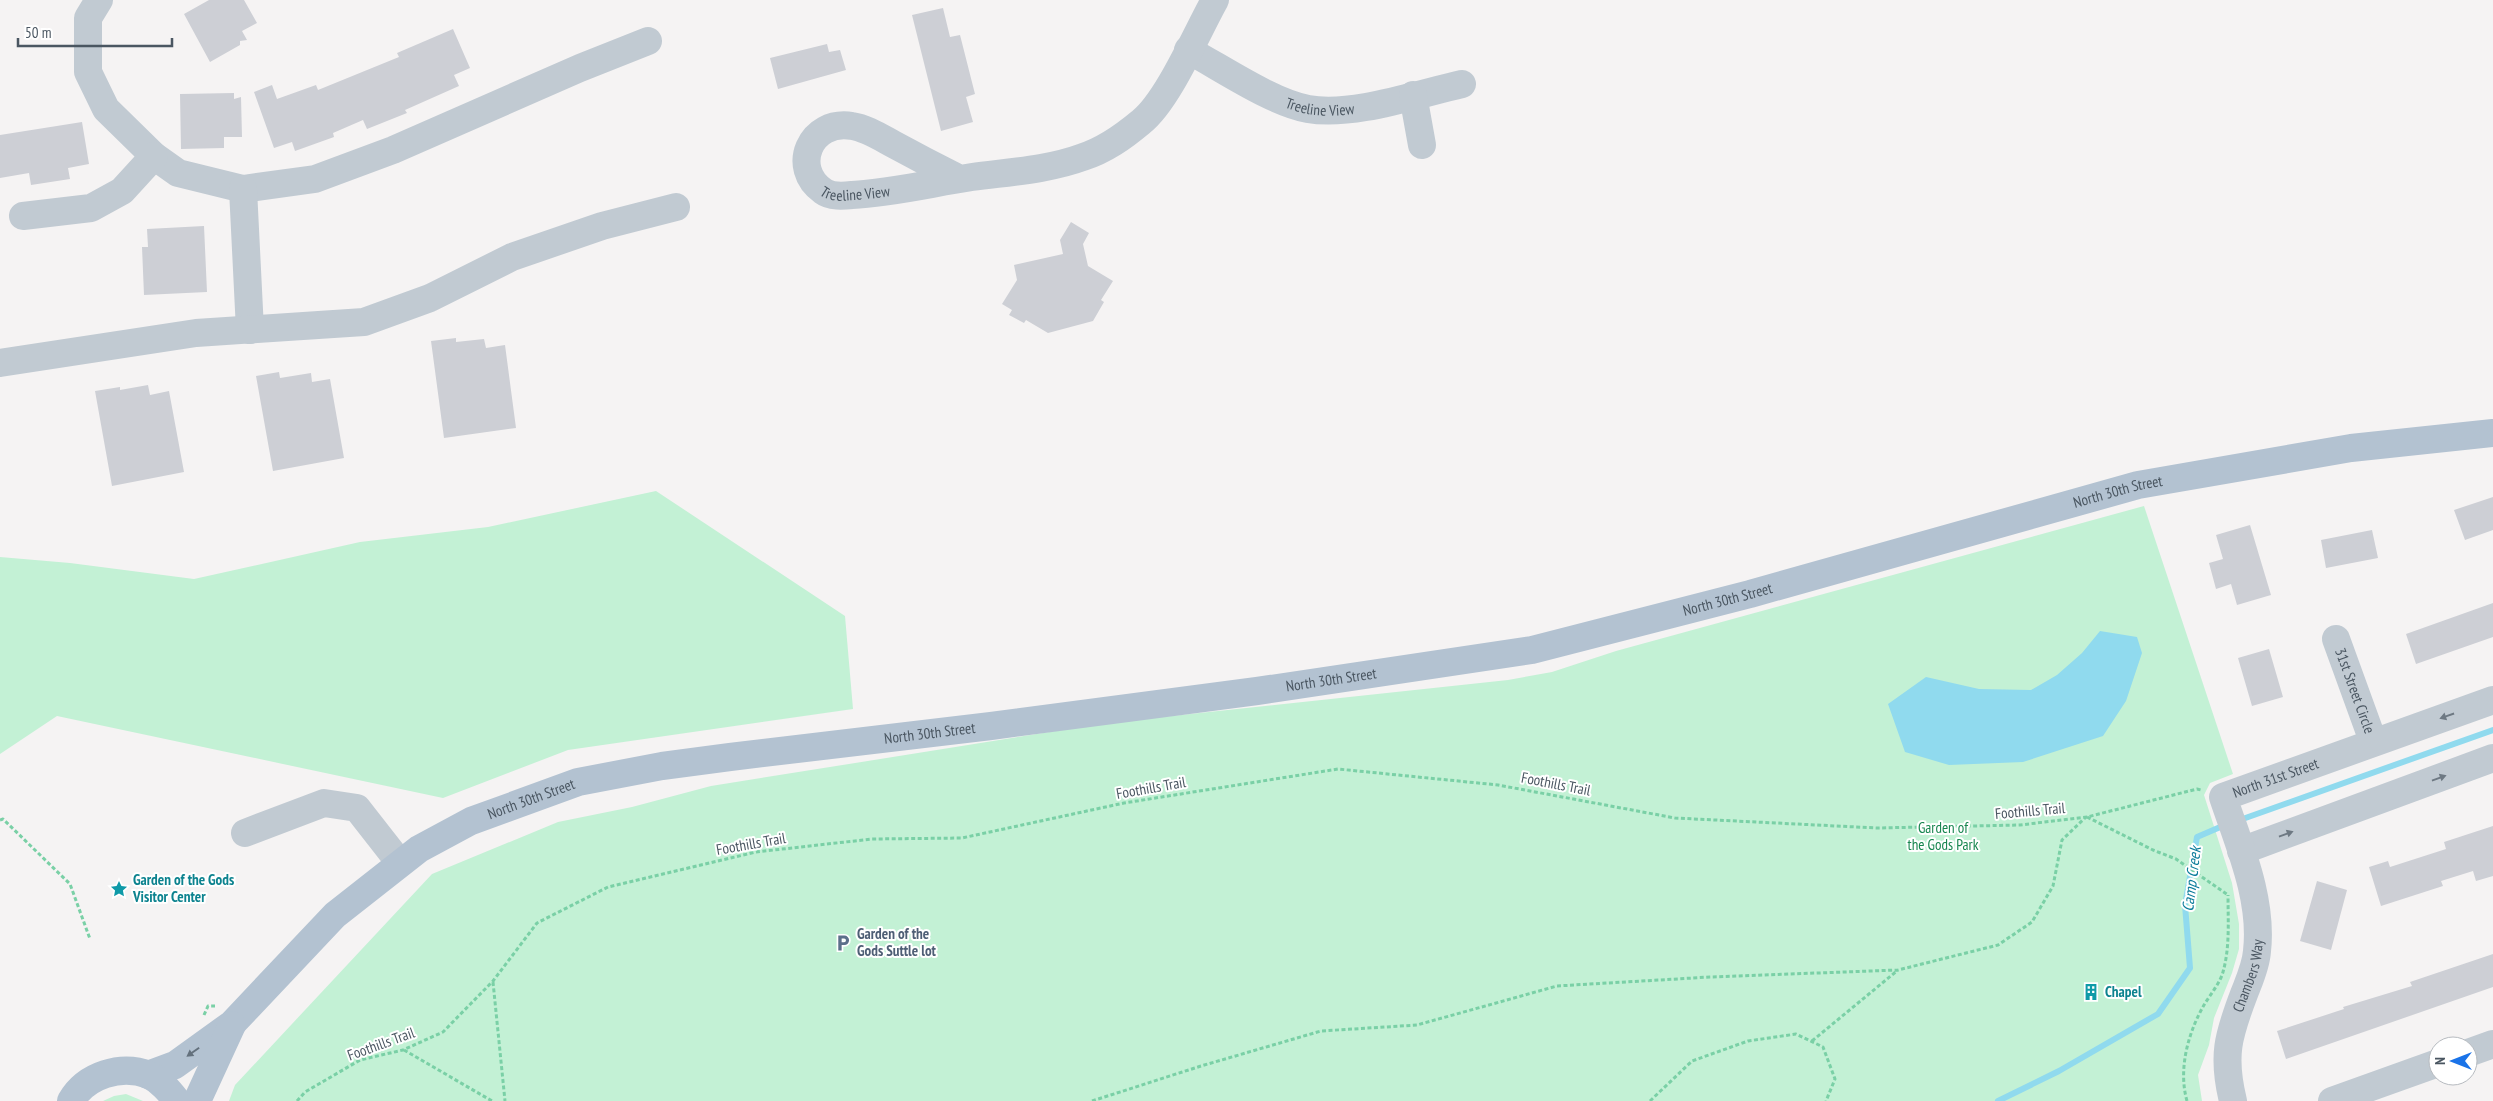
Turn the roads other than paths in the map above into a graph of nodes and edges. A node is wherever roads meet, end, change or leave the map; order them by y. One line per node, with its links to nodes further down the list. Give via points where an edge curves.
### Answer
1 (99, 0): 8 (street, via 88,18 88,72 106,109)
2 (1215, 0): 4 (street, Treeline View)
3 (648, 41): 10 (street, via 393,150 315,179)
4 (1188, 50): 6 (street, Treeline View, via 1270,95 1308,109 1348,111); 9 (street, Treeline View, via 1161,99 1143,120 1103,150 1047,166)
5 (1462, 84): 6 (street, Treeline View)
6 (1413, 95): 7 (street)
7 (1422, 145)
8 (154, 156): 10 (street, via 178,173); 12 (street, via 122,192 91,208)
9 (960, 179): 9 (street, Treeline View, via 851,126 838,126 816,135 809,144 808,170 815,185 827,194 853,195)
10 (243, 188): 13 (street)
11 (676, 207): 13 (street, via 602,226 512,257 430,298 364,322)
12 (23, 216)
13 (250, 330): 14 (street, via 133,341)
14 (0, 363)
15 (2493, 433): 22 (main road, North 30th Street, via 2351,448 2138,485 1733,598 1532,650 1257,691 620,773 578,782 471,821 440,836)
16 (2336, 639): 18 (street, 31st Street Circle)
17 (2493, 700): 18 (street, North 31st Street, one-way to 18)
18 (2374, 742): 21 (street, North 31st Street, via 2223,796)
19 (2493, 758): 21 (street, one-way to 19)
20 (245, 833): 22 (street, via 324,803 356,808)
21 (2240, 851): 31 (street, Chambers Way, via 2250,881 2259,933 2251,976 2228,1041 2226,1059)
22 (400, 863): 23 (main road, North 30th Street, via 336,914)
23 (232, 1024): 27 (main road, North 30th Street, one-way to 27, via 175,1065); 30 (main road, North 30th Street)
24 (2493, 1044): 25 (street)
25 (2478, 1049)
26 (2428, 1067): 32 (street)
27 (148, 1075): 28 (main road, via 127,1070 106,1073 87,1082); 29 (main road, via 166,1087)
28 (71, 1101)
29 (177, 1101)
30 (197, 1101)
31 (2233, 1101)
32 (2332, 1101)

